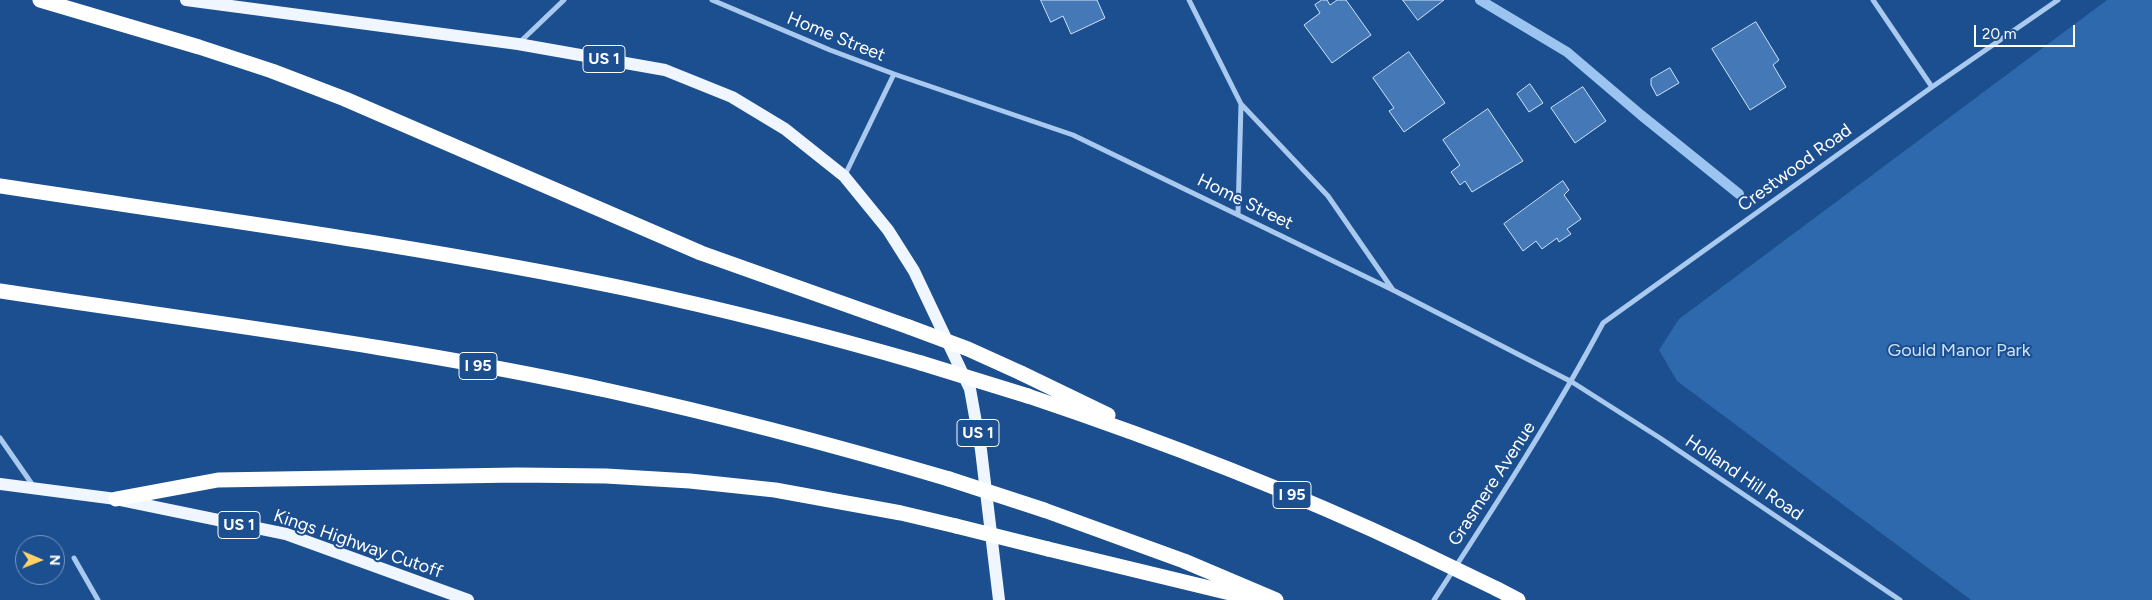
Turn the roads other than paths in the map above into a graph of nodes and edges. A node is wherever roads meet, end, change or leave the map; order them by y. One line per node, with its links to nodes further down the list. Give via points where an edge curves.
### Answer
1 (40, 0): 19 (highway, bridge, via 272,71 702,253 909,327 1022,373)
2 (186, 0): 8 (main road, US 1)
3 (564, 0): 8 (street)
4 (712, 0): 9 (street, Home Street)
5 (1189, 0): 11 (street)
6 (1873, 0): 10 (street)
7 (2058, 0): 10 (street, Crestwood Road)
8 (518, 44): 12 (main road, US 1, via 665,70 732,97 785,129)
9 (894, 74): 12 (street, Home Street); 14 (street, Home Street, via 1073,135)
10 (1932, 87): 17 (street, Crestwood Road, via 1603,323)
11 (1241, 104): 14 (street); 15 (street, via 1328,196)
12 (844, 176): 26 (main road, US 1, via 888,230 914,271 970,389)
13 (0, 186): 19 (highway, I 95, bridge, via 396,248 619,288 751,317 921,363)
14 (1238, 214): 15 (street, Home Street)
15 (1393, 290): 17 (street, Home Street)
16 (0, 291): 28 (highway, I 95, bridge, via 364,346 599,389 847,448 1044,510 1184,561)
17 (1572, 382): 29 (street, Grasmere Avenue); 31 (street, Holland Hill Road)
18 (0, 438): 21 (street)
19 (1168, 445): 30 (highway, I 95, bridge, via 1414,549)
20 (0, 484): 21 (main road, Kings Highway Cutoff / US 1)
21 (35, 489): 22 (main road, Kings Highway Cutoff / US 1)
22 (116, 499): 25 (main road, Kings Highway Cutoff / US 1, via 286,534); 27 (highway, bridge, via 218,480 517,475 690,481 775,490 902,513)
23 (74, 558): 24 (street)
24 (98, 600)
25 (468, 600)
26 (999, 600)
27 (1258, 600)
28 (1276, 600)
29 (1434, 600)
30 (1518, 600)
31 (1900, 600)

